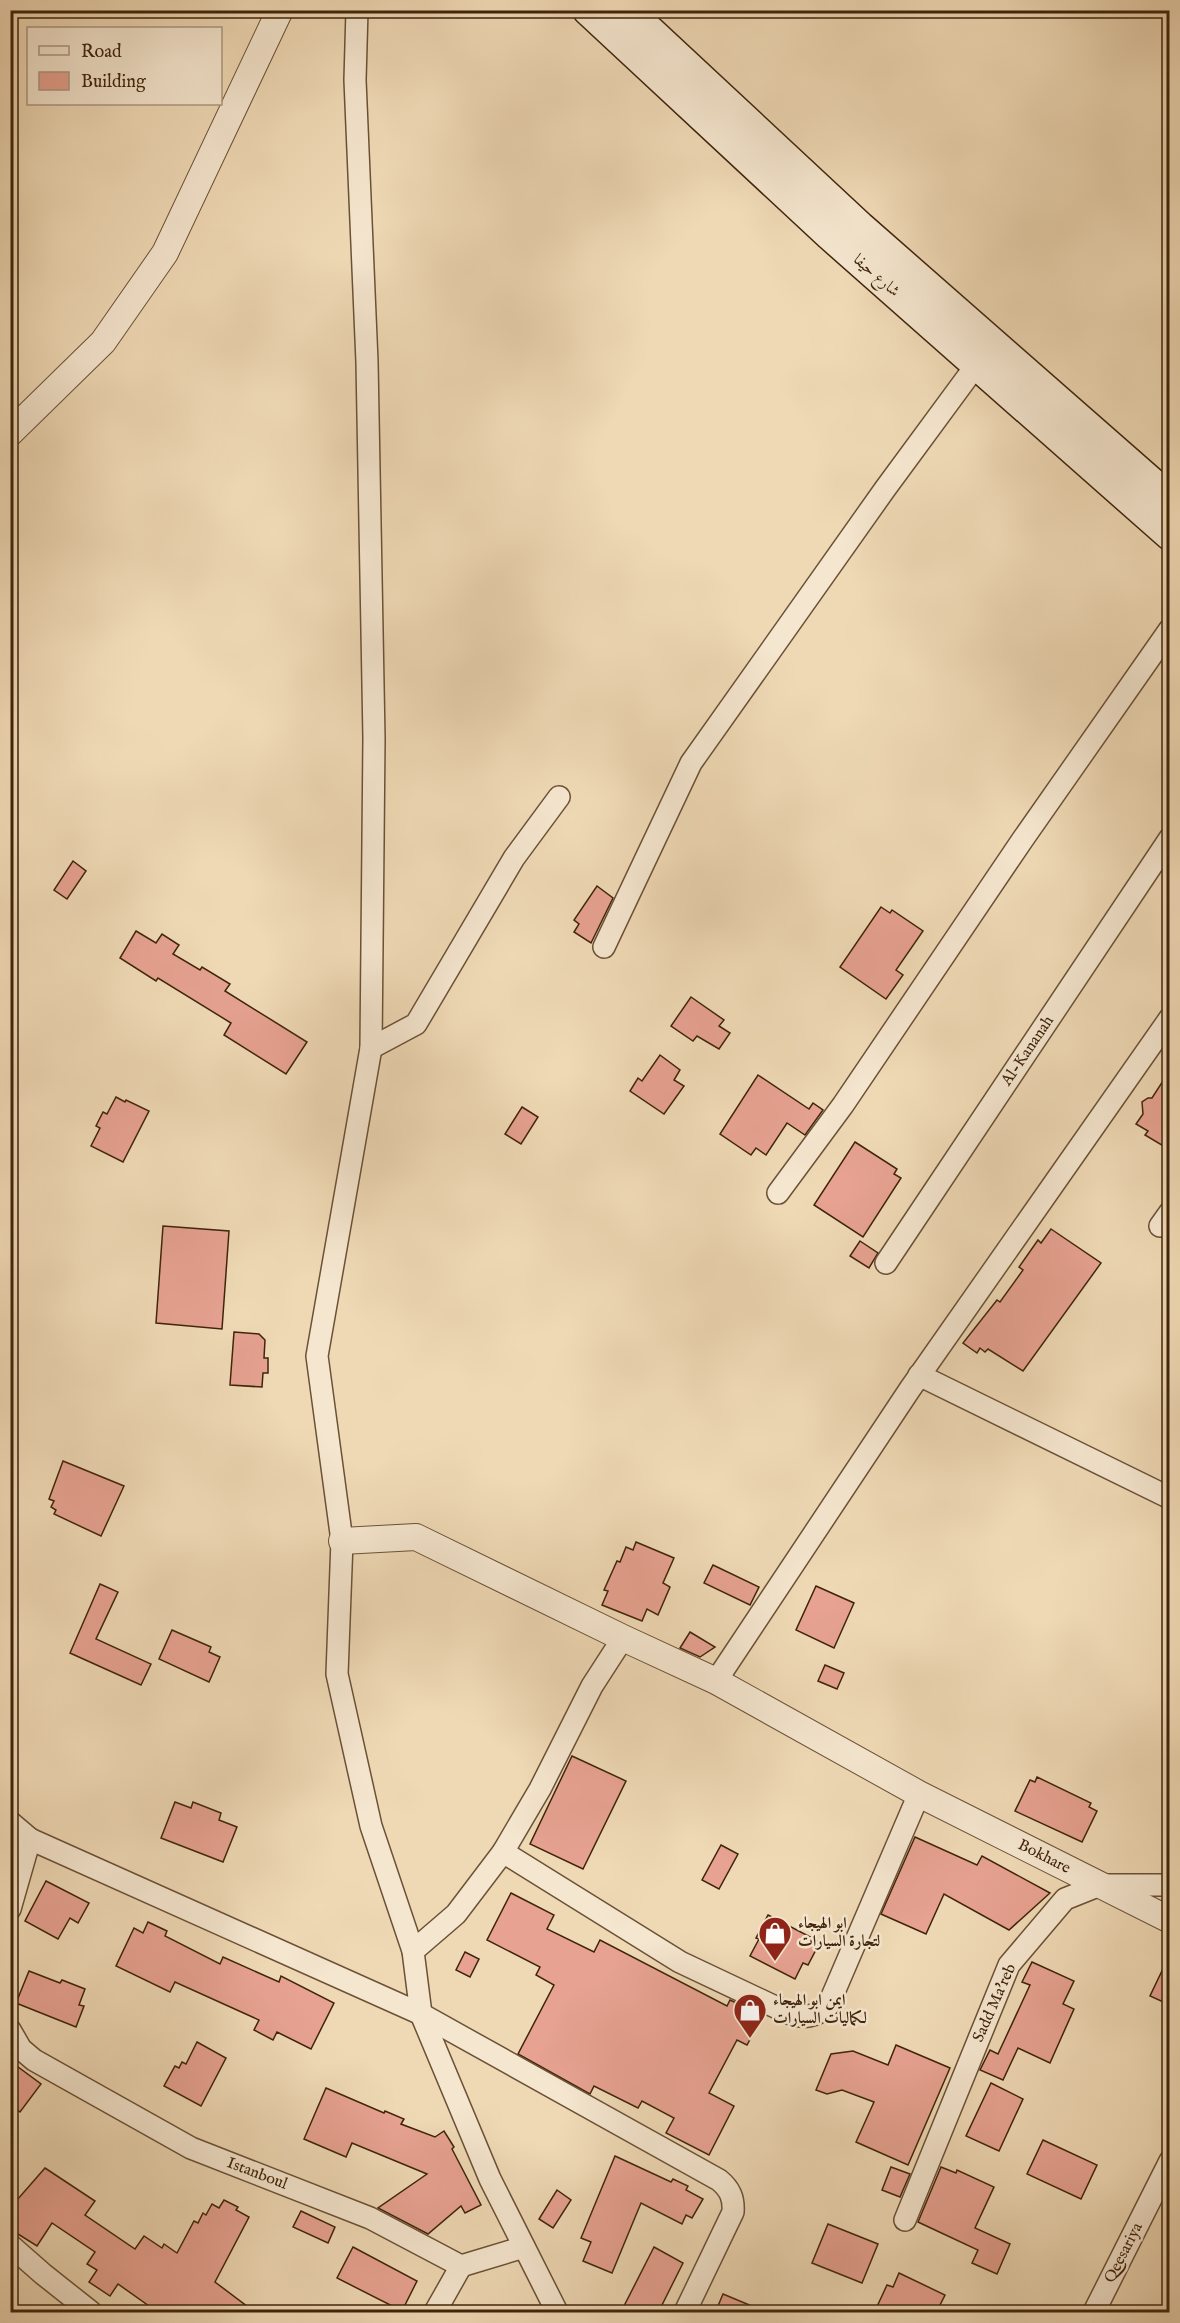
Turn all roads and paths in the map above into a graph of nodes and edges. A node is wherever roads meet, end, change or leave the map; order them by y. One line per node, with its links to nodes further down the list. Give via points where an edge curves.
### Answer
1 (280, 10): 6 (street, via 165,253 103,342)
2 (357, 10): 14 (street, via 355,80 367,362 374,727)
3 (588, 10): 5 (main road, شارع حيفا, via 830,235)
4 (627, 10): 7 (main road, شارع حيفا, via 860,227)
5 (977, 364): 8 (main road, شارع حيفا); 12 (street, via 691,763)
6 (10, 433)
7 (1170, 499)
8 (1170, 535)
9 (1170, 629): 15 (street, via 843,1105)
10 (559, 797): 14 (street, via 514,858 416,1024)
11 (1170, 838): 16 (street, Al-Kananah)
12 (604, 947)
13 (1170, 1018): 17 (street)
14 (370, 1048): 19 (street, via 317,1356)
15 (778, 1193)
16 (886, 1263)
17 (920, 1375): 18 (street); 21 (street)
18 (1170, 1498)
19 (342, 1541): 20 (street, Bokhare, via 416,1537); 30 (street, via 337,1674 371,1826)
20 (623, 1638): 21 (street, Bokhare); 25 (street, via 592,1686)
21 (716, 1681): 22 (street, Bokhare)
22 (919, 1794): 25 (street, via 828,2006 809,2016 788,2013 680,1962); 26 (street, Bokhare)
23 (10, 1822): 24 (street)
24 (30, 1839): 28 (street); 31 (street)
25 (504, 1852): 30 (street, via 456,1914)
26 (1100, 1885): 27 (street, Sadd Ma'reb); 29 (street, Bokhare); 34 (street, Sadd Ma'reb, via 1065,1899 1009,1965)
27 (1170, 1885)
28 (10, 1909)
29 (1170, 1920)
30 (413, 1951): 31 (street)
31 (421, 2014): 36 (street, via 490,2179); 41 (street, via 726,2187 733,2201 732,2217)
32 (10, 2030): 37 (street, Istanboul, via 33,2060 191,2148 370,2218)
33 (1170, 2161): 42 (street, Qeesariya)
34 (905, 2220)
35 (10, 2245): 38 (street)
36 (524, 2247): 37 (street); 40 (street)
37 (461, 2266): 39 (street)
38 (91, 2313)
39 (435, 2313)
40 (557, 2313)
41 (685, 2313)
42 (1094, 2313)

